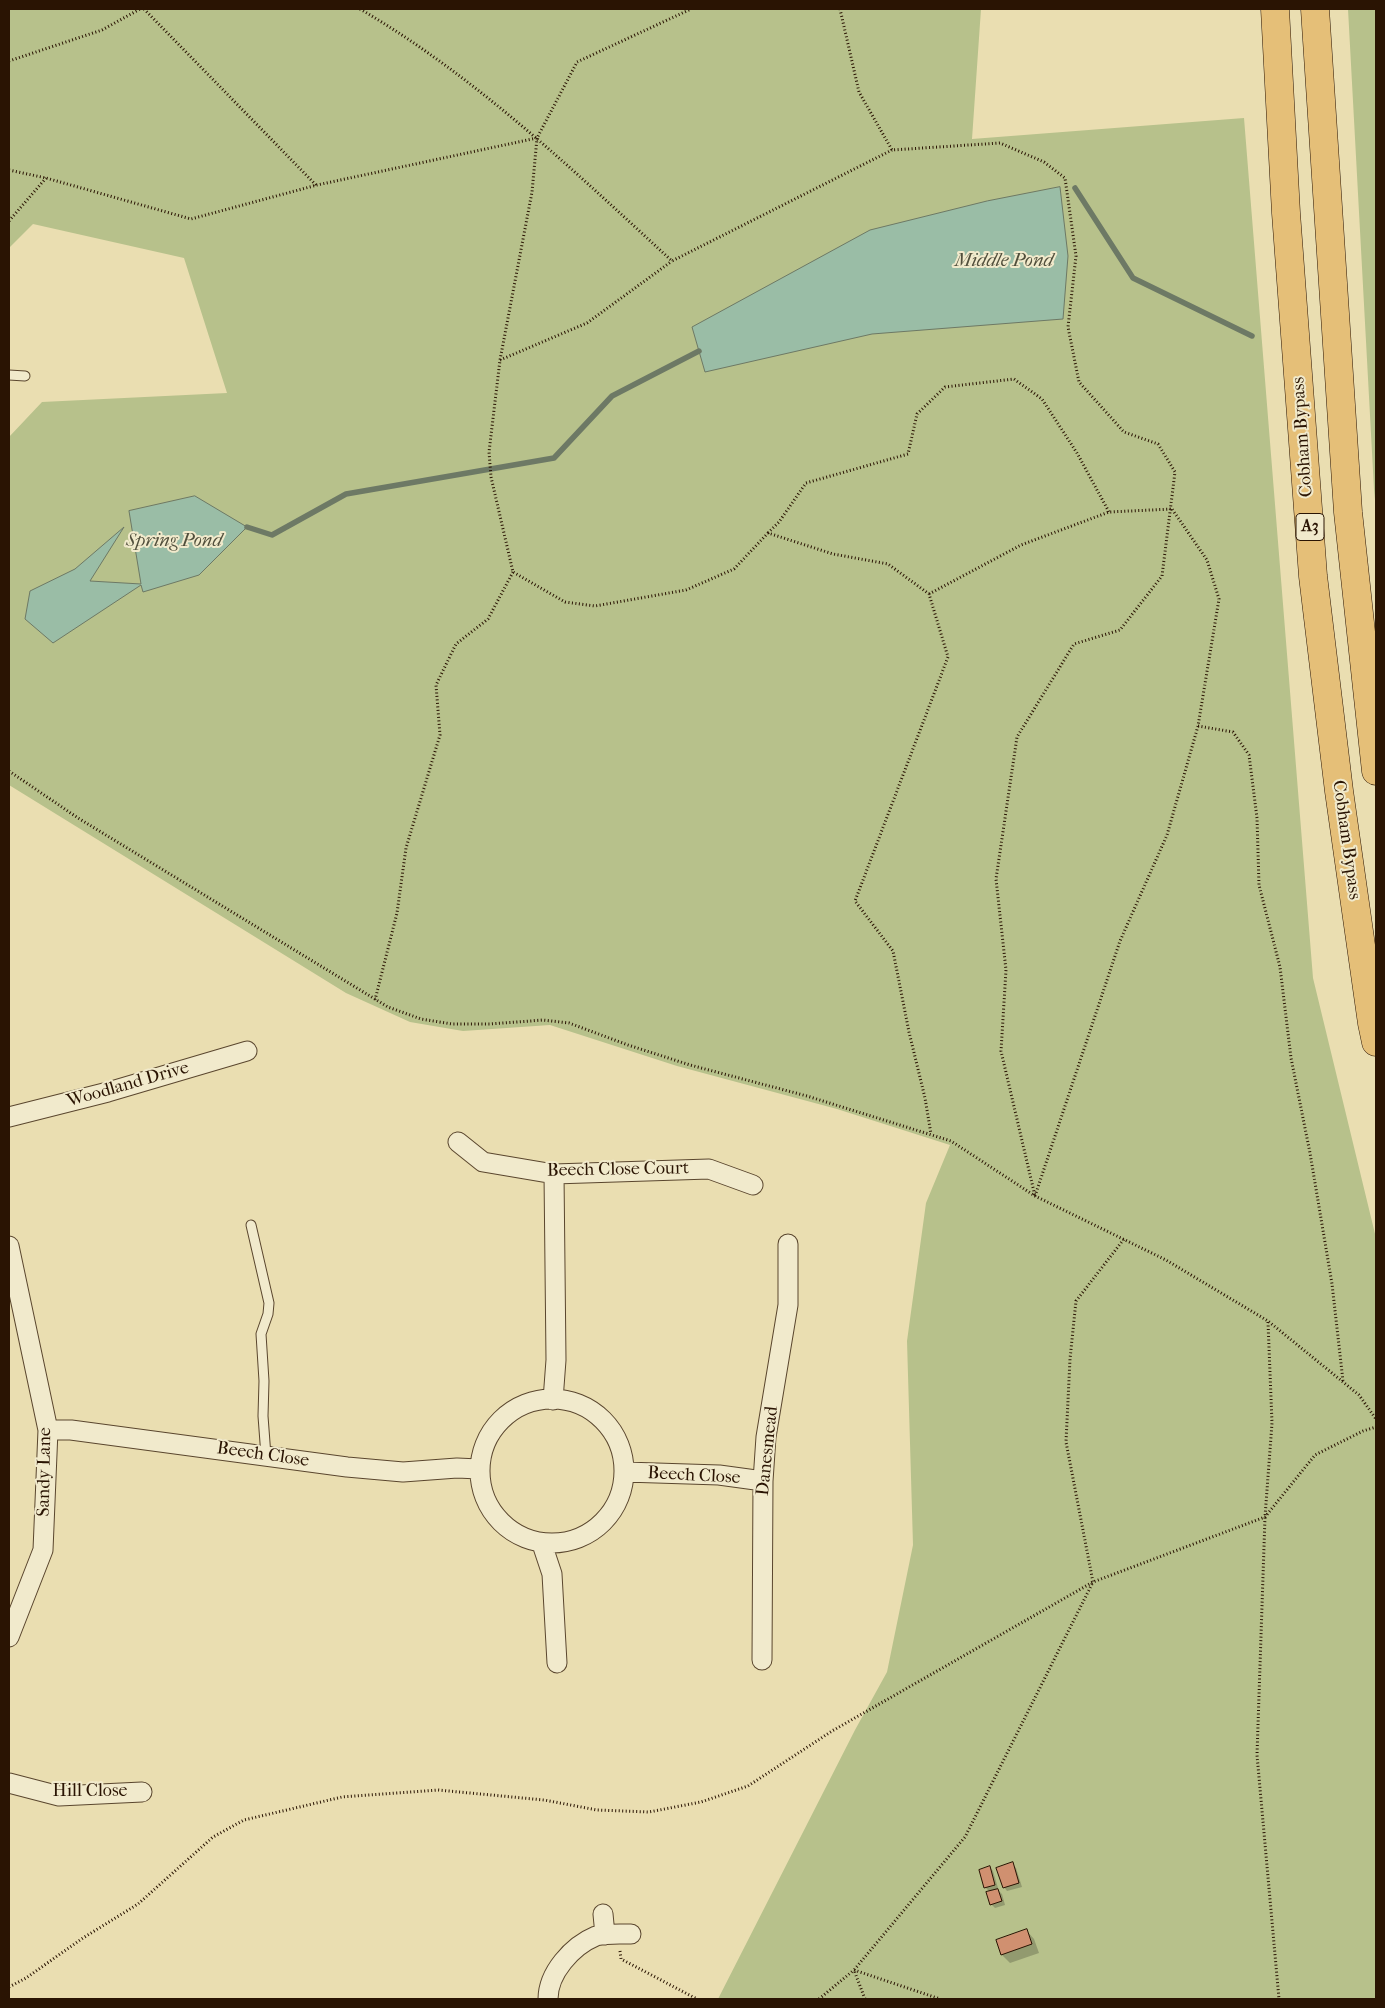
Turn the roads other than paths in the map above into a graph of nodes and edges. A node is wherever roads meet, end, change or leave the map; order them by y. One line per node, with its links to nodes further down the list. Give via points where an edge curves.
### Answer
1 (1275, 9): 6 (highway, Cobham Bypass / A3, via 1313,576 1339,791)
2 (1315, 9): 5 (highway, A3, via 1348,512)
3 (9, 375): 4 (lane)
4 (25, 376)
5 (1376, 771)
6 (1376, 1042)
7 (247, 1051): 8 (street, Woodland Drive)
8 (9, 1117)
9 (458, 1142): 10 (street, Beech Close Court, via 483,1162)
10 (554, 1174): 11 (street, Beech Close Court, via 708,1169); 15 (street, via 556,1360)
11 (753, 1185)
12 (251, 1225): 17 (lane, via 270,1302 261,1334)
13 (788, 1244): 20 (street, Danesmead, via 788,1305 766,1437)
14 (9, 1246): 16 (street, Sandy Lane)
15 (553, 1400): 18 (street, Beech Close, via 533,1400 511,1410 492,1428 484,1444); 19 (street, Beech Close, via 570,1400 601,1416 620,1444)
16 (48, 1430): 17 (street, Beech Close, via 71,1430); 22 (street, Sandy Lane, via 43,1550)
17 (266, 1456): 18 (street, Beech Close, via 403,1472 457,1468)
18 (479, 1470): 21 (street, Beech Close, via 484,1498 506,1528)
19 (625, 1472): 20 (street, Beech Close, via 719,1475); 21 (street, Beech Close, via 616,1508 607,1520 575,1541)
20 (763, 1481): 23 (street, Danesmead)
21 (542, 1544): 24 (street, via 552,1574)
22 (9, 1637)
23 (762, 1660)
24 (557, 1663)
25 (9, 1783): 26 (street, Hill Close, via 59,1796)
26 (142, 1792)
27 (603, 1914): 28 (street, via 618,1935 597,1936 576,1948 558,1968 548,1989)
28 (548, 1999)

